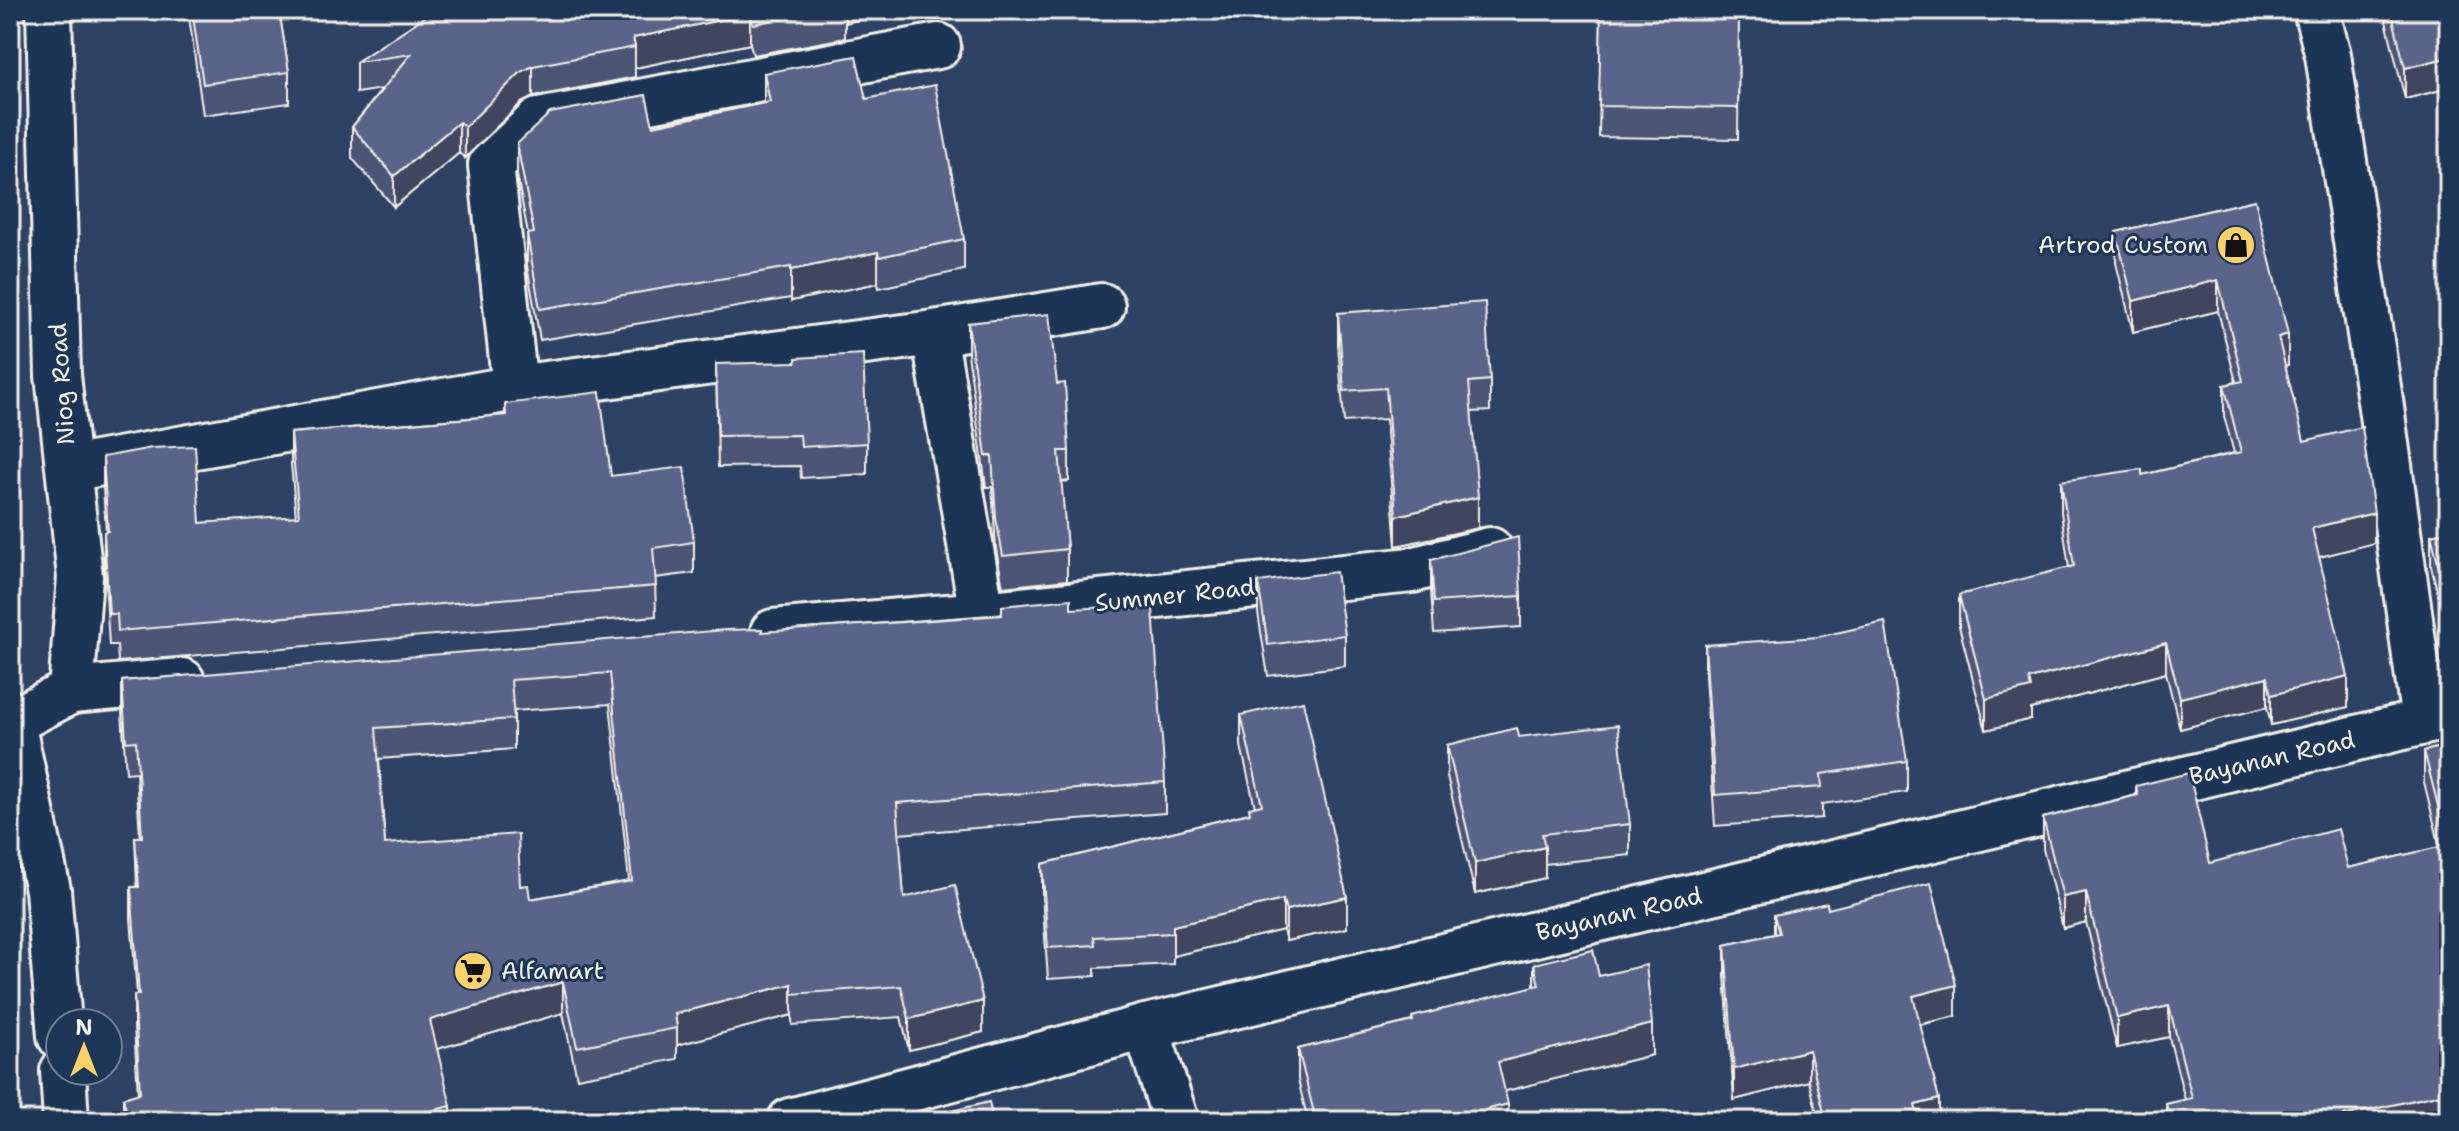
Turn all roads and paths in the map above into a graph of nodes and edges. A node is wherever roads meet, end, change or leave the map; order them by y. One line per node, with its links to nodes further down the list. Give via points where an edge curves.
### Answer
1 (49, 10): 7 (street, Niog Road, via 58,375)
2 (2316, 10): 14 (street)
3 (938, 46): 6 (street, via 538,121 491,165)
4 (1102, 306): 5 (street)
5 (934, 333): 6 (street); 9 (street)
6 (515, 388): 7 (street)
7 (69, 469): 12 (street, Niog Road, via 80,577)
8 (1508, 546): 9 (street, Summer Road, via 1412,570)
9 (982, 614): 10 (street, Summer Road)
10 (731, 636)
11 (228, 678): 12 (street)
12 (71, 691): 13 (street)
13 (11, 717): 15 (street, via 48,890)
14 (2437, 719): 16 (street, Bayanan Road)
15 (58, 1007)
16 (1146, 1027): 19 (street, Bayanan Road); 20 (street)
17 (64, 1087): 18 (street)
18 (66, 1121)
19 (790, 1121)
20 (1176, 1121)

